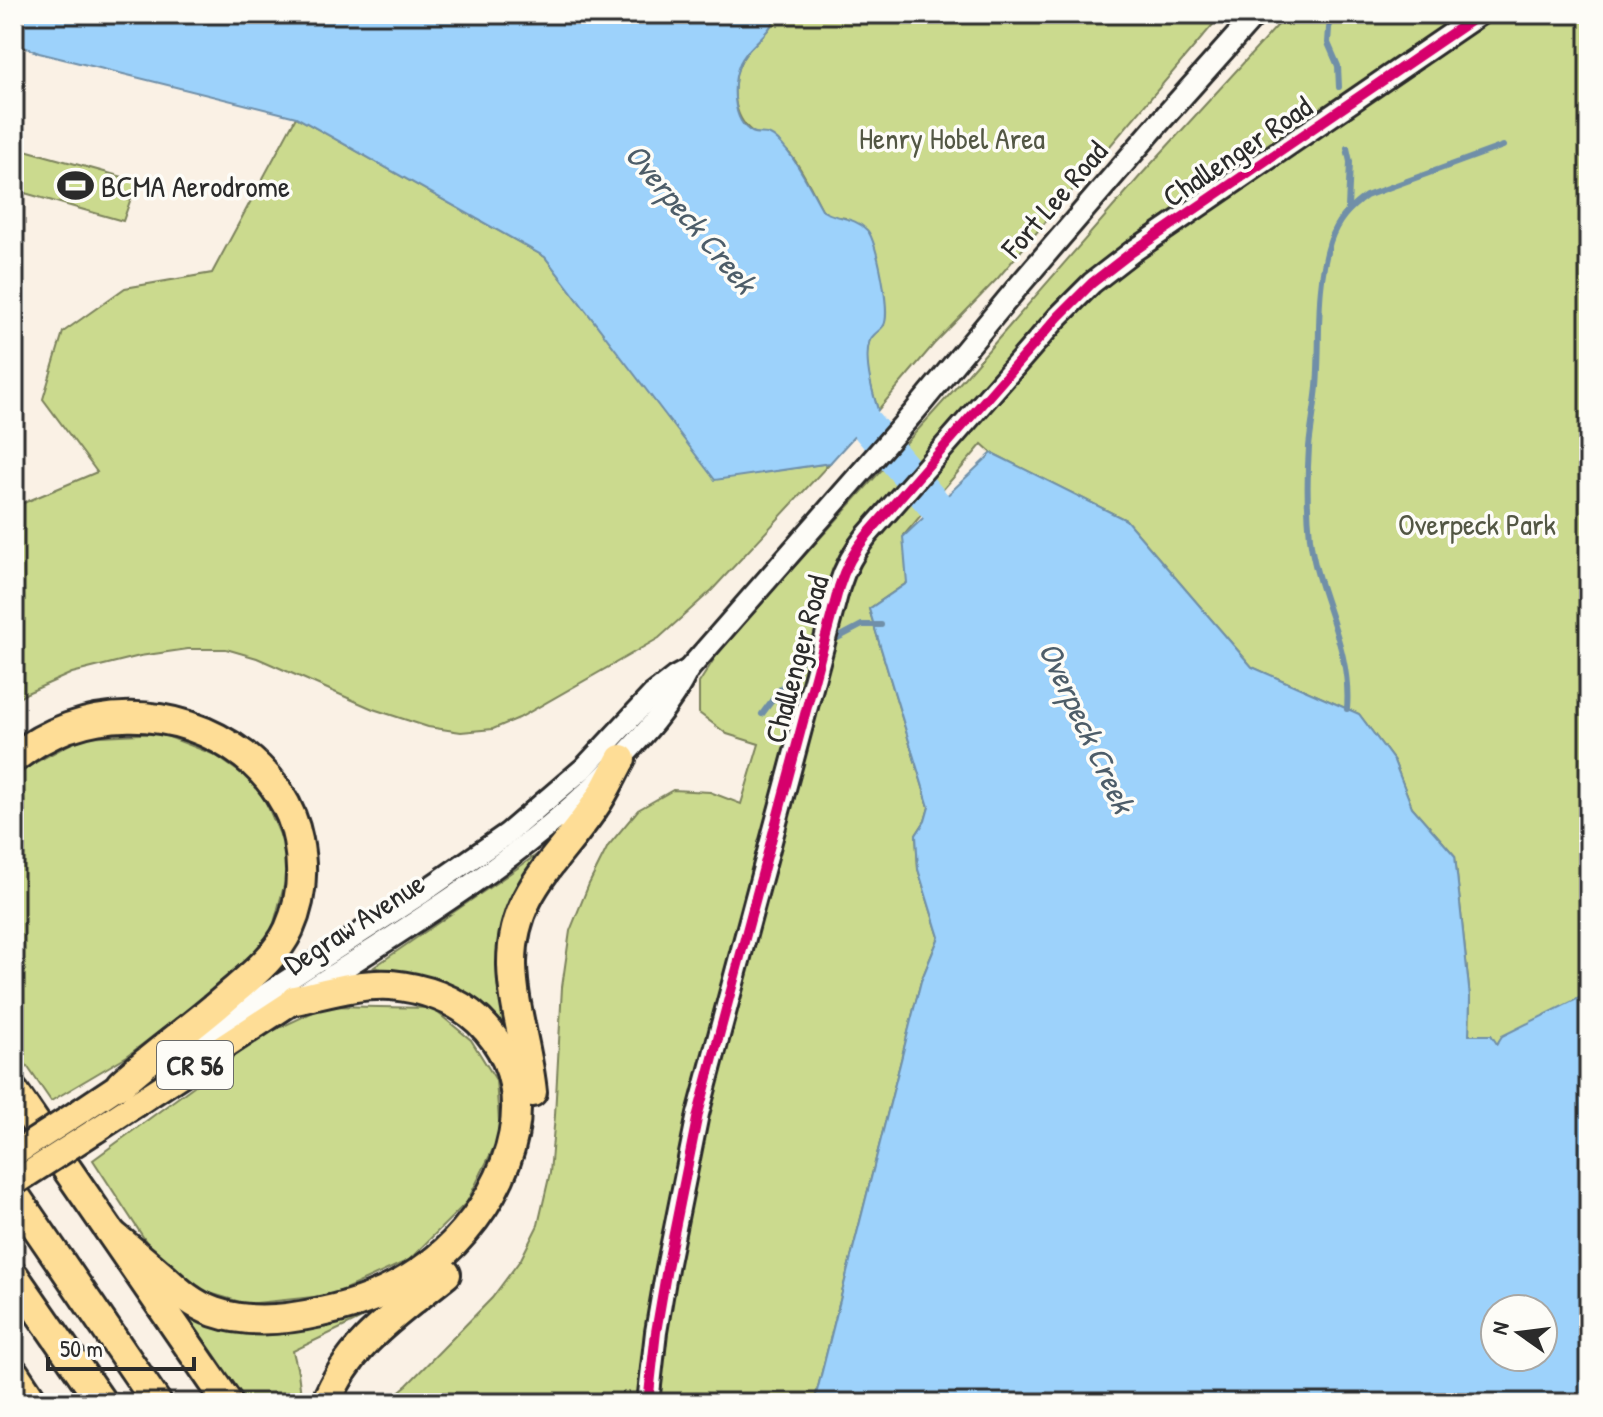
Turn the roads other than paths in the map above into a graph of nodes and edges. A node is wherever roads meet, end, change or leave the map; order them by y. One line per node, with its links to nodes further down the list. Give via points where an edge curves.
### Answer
1 (1256, 14): 3 (main road, Fort Lee Road / CR 56, via 1038,262)
2 (1480, 14): 22 (main road, Challenger Road, via 1104,273 1058,317 867,535 847,566 698,1114 667,1268)
3 (902, 427): 4 (main road, Degraw Avenue / CR 56)
4 (688, 670): 6 (main road, Degraw Avenue / CR 56, via 666,707); 8 (main road, Degraw Avenue / CR 56, via 652,695 585,767 498,841)
5 (14, 758): 8 (highway, via 75,724 120,716 167,719 213,735 251,761 282,797 294,824 301,854 300,893 278,948 199,1022)
6 (621, 759): 7 (main road, Degraw Avenue / CR 56, via 519,850); 21 (highway, via 594,807 537,882 515,929 512,970 533,1115 530,1143 514,1186 498,1216 455,1267 352,1355)
7 (295, 1000): 10 (main road, Degraw Avenue / CR 56); 14 (highway, via 374,985 418,990 462,1007 497,1042 514,1084 515,1128 498,1179 465,1231 417,1274 379,1294 327,1311 269,1320 228,1316 198,1304)
8 (121, 1084): 10 (main road, Degraw Avenue / CR 56)
9 (14, 1092): 14 (highway)
10 (88, 1120): 11 (main road, Degraw Avenue / CR 56, bridge); 12 (main road, Degraw Avenue / CR 56, bridge)
11 (14, 1154)
12 (14, 1183)
13 (14, 1194): 19 (highway)
14 (113, 1235): 20 (highway)
15 (14, 1276): 18 (highway)
16 (14, 1373): 17 (highway)
17 (34, 1403)
18 (102, 1403)
19 (157, 1403)
20 (228, 1403)
21 (326, 1403)
22 (648, 1403)

